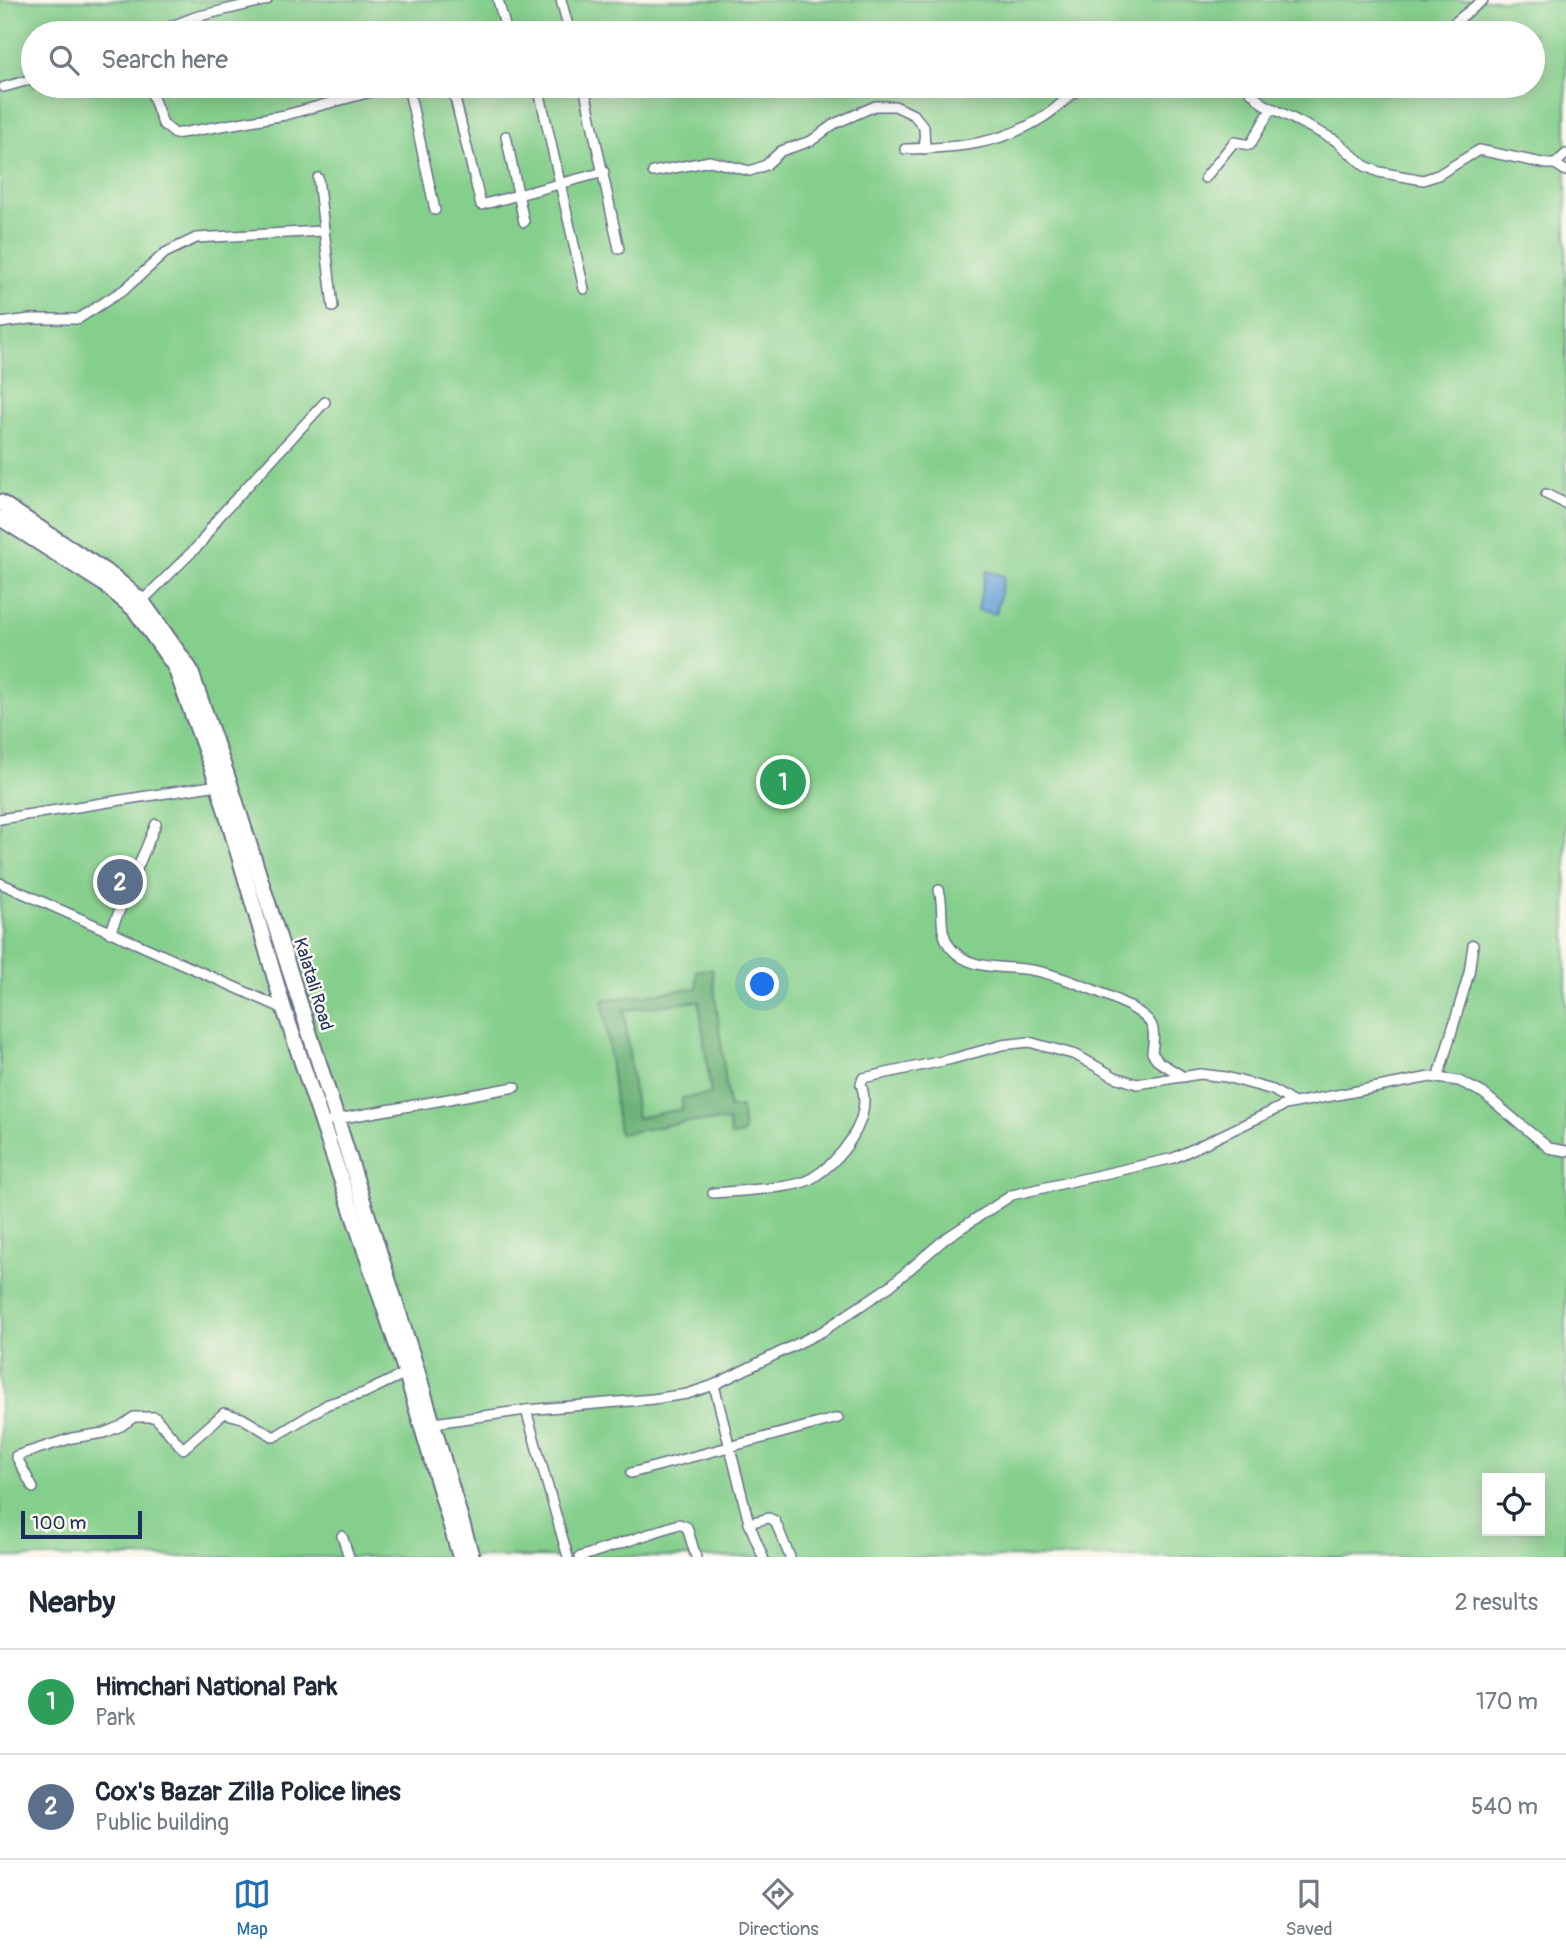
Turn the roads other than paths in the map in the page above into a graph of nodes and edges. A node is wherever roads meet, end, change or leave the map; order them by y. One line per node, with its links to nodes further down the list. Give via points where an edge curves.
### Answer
1 (267, 0): 5 (street)
2 (498, 0): 6 (street)
3 (561, 0): 7 (street)
4 (1483, 0): 8 (street)
5 (187, 21)
6 (504, 21)
7 (567, 21)
8 (1457, 21)
9 (21, 82): 10 (street)
10 (4, 87)
11 (153, 98): 12 (street, via 163,124 174,134 285,115)
12 (348, 98)
13 (411, 98): 32 (street)
14 (455, 98): 31 (street, via 481,205)
15 (541, 98): 30 (street)
16 (587, 98): 26 (street)
17 (1068, 98): 22 (street, via 1004,137 957,148)
18 (1259, 98): 19 (street)
19 (1271, 108): 24 (street, via 1335,140 1379,172 1423,180 1479,150); 29 (street, via 1250,145 1234,142)
20 (506, 136): 31 (street)
21 (905, 149): 22 (street)
22 (925, 149): 27 (street, via 924,127 914,116 895,106 875,106 750,171 710,161)
23 (1566, 154): 24 (street)
24 (1555, 164): 25 (street)
25 (1566, 171)
26 (604, 172): 30 (street); 35 (street)
27 (653, 172)
28 (318, 178): 34 (street)
29 (1205, 178)
30 (561, 184): 31 (street); 36 (street)
31 (519, 195): 33 (street)
32 (435, 210)
33 (524, 222)
34 (322, 231): 37 (street); 38 (street, via 196,239 165,253 125,289 78,319)
35 (620, 250)
36 (584, 289)
37 (333, 307)
38 (0, 323)
39 (325, 402): 44 (street, via 218,517 200,544)
40 (1546, 494): 42 (street)
41 (0, 502): 44 (highway, Kalatali Road, via 114,577)
42 (1566, 504)
43 (0, 518): 45 (highway, Kalatali Road, via 104,584 134,609 174,667)
44 (142, 601): 52 (highway, Kalatali Road, via 190,669)
45 (218, 785): 46 (street); 52 (highway, Kalatali Road)
46 (0, 819)
47 (156, 824): 50 (street)
48 (0, 883): 50 (street)
49 (939, 890): 54 (street, via 945,936 956,952 977,965 1032,970 1102,994 1151,1023 1152,1053 1158,1062)
50 (110, 933): 53 (street)
51 (1474, 945): 55 (street)
52 (284, 981): 53 (highway, Kalatali Road); 58 (highway, Kalatali Road)
53 (284, 1009): 58 (highway, Kalatali Road)
54 (1184, 1077): 57 (street, via 1226,1077 1273,1090); 60 (street, via 1137,1084 1076,1055 1029,1042 863,1078 864,1111 852,1139 833,1161 808,1180)
55 (1438, 1078): 57 (street); 59 (street, via 1459,1081 1483,1093 1549,1148)
56 (515, 1087): 58 (street)
57 (1290, 1104): 62 (street, via 1174,1158 1012,1195 956,1230 890,1286 823,1331)
58 (329, 1121): 61 (highway, Kalatali Road); 65 (highway, Kalatali Road)
59 (1566, 1152)
60 (713, 1193)
61 (406, 1373): 68 (street, via 328,1404 274,1437 224,1413 183,1449 155,1417 134,1417 104,1433 72,1438 16,1457); 72 (highway, Kalatali Road)
62 (714, 1385): 63 (street, via 653,1399); 66 (street)
63 (526, 1410): 65 (street); 74 (street)
64 (838, 1418): 66 (street)
65 (434, 1423): 73 (highway, Kalatali Road)
66 (729, 1446): 67 (street); 69 (street)
67 (631, 1473)
68 (33, 1488)
69 (749, 1522): 77 (street); 78 (street, via 775,1521)
70 (342, 1536): 71 (street)
71 (349, 1557)
72 (460, 1557)
73 (472, 1557)
74 (568, 1557)
75 (580, 1557): 76 (street, via 679,1524 687,1527)
76 (696, 1557)
77 (763, 1557)
78 (790, 1557)

